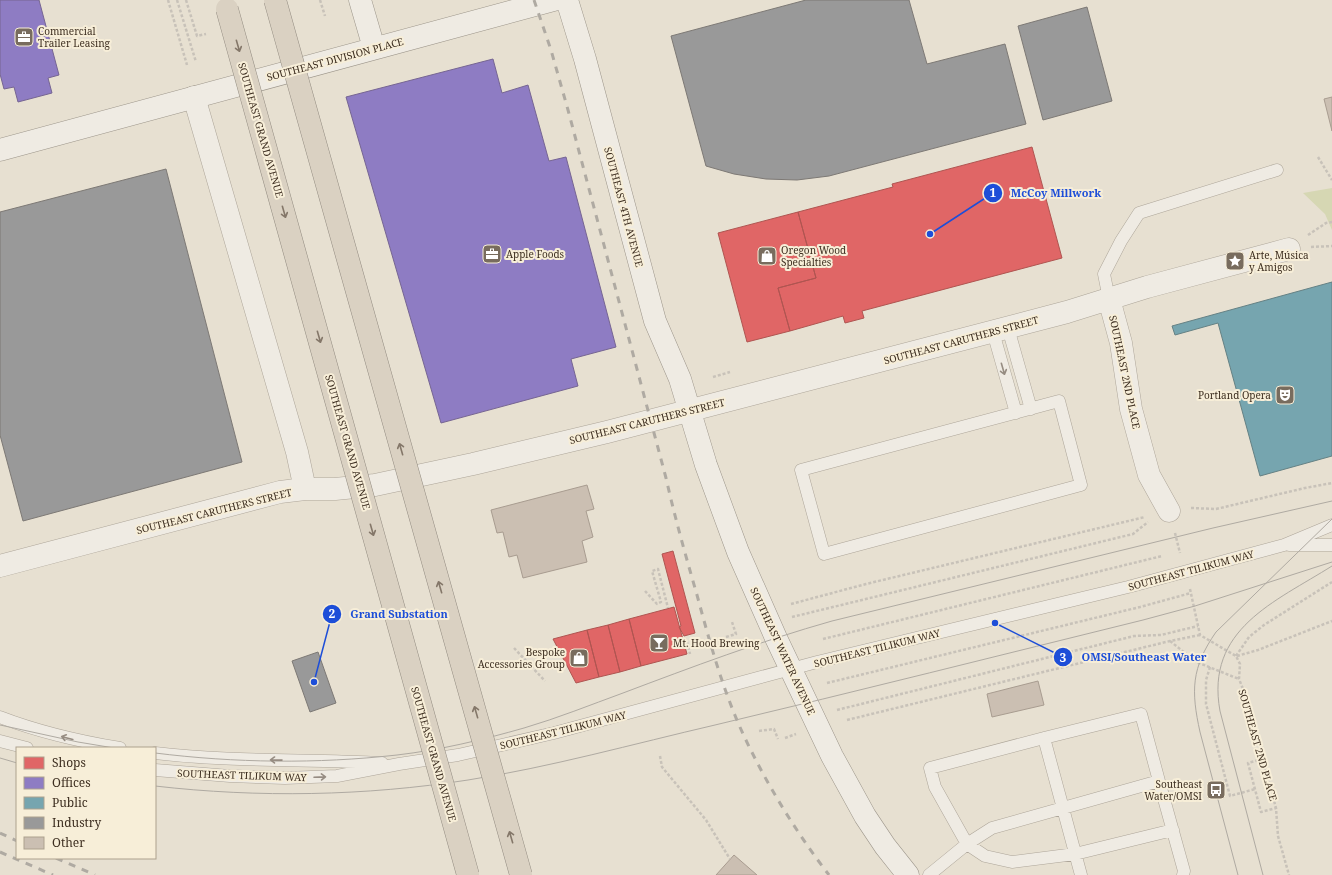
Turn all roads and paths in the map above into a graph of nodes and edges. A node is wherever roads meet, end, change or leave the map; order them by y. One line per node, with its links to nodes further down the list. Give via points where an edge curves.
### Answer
1 (168, 0): 14 (path)
2 (177, 0): 13 (path)
3 (186, 0): 11 (path, via 197,36)
4 (275, 0): 83 (highway, one-way to 4, bridge)
5 (320, 0): 10 (path)
6 (360, 0): 12 (street)
7 (554, 0): 12 (street, SOUTHEAST DIVISION PLACE)
8 (567, 0): 26 (street, SOUTHEAST 4TH AVENUE, via 655,321 680,379)
9 (227, 9): 82 (highway, SOUTHEAST GRAND AVENUE, one-way to 82, bridge)
10 (325, 16)
11 (206, 34)
12 (374, 48): 15 (street, SOUTHEAST DIVISION PLACE)
13 (196, 62)
14 (187, 65)
15 (194, 97): 16 (street, SOUTHEAST DIVISION PLACE); 29 (street, via 297,452)
16 (0, 150)
17 (1318, 156): 19 (path)
18 (1277, 170): 21 (lane, via 1139,213 1120,241 1104,274)
19 (1332, 180)
20 (1289, 249): 21 (street, SOUTHEAST CARUTHERS STREET)
21 (1110, 298): 22 (street, SOUTHEAST CARUTHERS STREET); 30 (street, SOUTHEAST 2ND PLACE, via 1121,343 1131,409 1149,475)
22 (1000, 330): 25 (lane); 26 (street, SOUTHEAST CARUTHERS STREET); 27 (lane, one-way to 27)
23 (730, 372): 24 (path)
24 (713, 376)
25 (1030, 409): 27 (lane); 27 (lane, via 1059,401 1081,485 824,554 801,470)
26 (690, 411): 29 (street, SOUTHEAST CARUTHERS STREET, via 481,462 382,483 334,489); 46 (street, SOUTHEAST WATER AVENUE, via 723,513)
27 (1016, 413)
28 (1332, 483): 30 (path, via 1216,509 1182,508)
29 (305, 489): 38 (street, SOUTHEAST CARUTHERS STREET, via 280,492)
30 (1169, 511): 42 (path)
31 (1332, 525): 33 (lane, SOUTHEAST TILIKUM WAY)
32 (1125, 535): 46 (path)
33 (1284, 545): 34 (lane, SOUTHEAST TILIKUM WAY); 56 (lane, SOUTHEAST TILIKUM WAY, via 1128,587)
34 (1332, 545)
35 (1180, 552): 36 (path)
36 (1173, 553)
37 (1166, 555): 49 (path)
38 (0, 566)
39 (1332, 582): 54 (path, via 1264,625 1249,637)
40 (645, 591): 43 (path, via 656,604 661,602 652,571 658,569)
41 (1191, 593): 59 (path)
42 (791, 604)
43 (668, 608)
44 (1332, 621): 54 (path)
45 (732, 622): 48 (path, via 736,634)
46 (769, 623): 56 (street, SOUTHEAST WATER AVENUE)
47 (1198, 626): 60 (path, via 1154,636 1134,636)
48 (726, 637)
49 (822, 639)
50 (1170, 641): 54 (path, via 1200,635); 55 (path, via 1190,657); 62 (path)
51 (686, 642): 53 (path)
52 (514, 648): 58 (path)
53 (690, 654)
54 (1236, 656): 57 (path, SOUTHEAST 2ND PLACE, via 1240,664)
55 (1210, 667): 57 (path); 75 (path, via 1206,680 1206,704 1230,796)
56 (790, 669): 60 (street, SOUTHEAST WATER AVENUE); 72 (lane, SOUTHEAST TILIKUM WAY, via 554,733 458,755)
57 (1239, 679): 71 (path, SOUTHEAST 2ND PLACE)
58 (545, 681)
59 (827, 683)
60 (813, 716): 84 (street, SOUTHEAST WATER AVENUE, via 865,816)
61 (0, 717): 68 (lane, one-way to 61, via 78,741)
62 (847, 720)
63 (759, 731): 65 (path, via 774,729)
64 (1044, 738): 74 (lane, via 1141,714); 76 (lane); 79 (lane, via 930,768 935,786)
65 (778, 739)
66 (0, 741): 67 (lane)
67 (23, 747)
68 (114, 747)
69 (156, 753): 72 (lane, SOUTHEAST TILIKUM WAY, one-way to 69, via 333,760 231,759)
70 (660, 756): 81 (path, via 662,767 706,820)
71 (1263, 759): 75 (path, via 1248,763); 77 (path, SOUTHEAST 2ND PLACE)
72 (399, 764): 73 (lane, SOUTHEAST TILIKUM WAY, one-way to 72, via 285,778 336,776)
73 (156, 770)
74 (1159, 781): 76 (lane); 78 (lane)
75 (1255, 789): 77 (path, via 1261,812)
76 (1063, 808): 79 (lane, via 992,828); 80 (lane)
77 (1276, 808): 88 (path, SOUTHEAST 2ND PLACE, via 1278,836)
78 (1173, 830): 80 (lane); 87 (lane)
79 (967, 844): 80 (lane, via 985,856 1012,862); 85 (lane)
80 (1075, 854): 86 (lane)
81 (730, 858)
82 (468, 875)
83 (521, 875)
84 (908, 875)
85 (929, 875)
86 (1081, 875)
87 (1183, 875)
88 (1289, 875)

